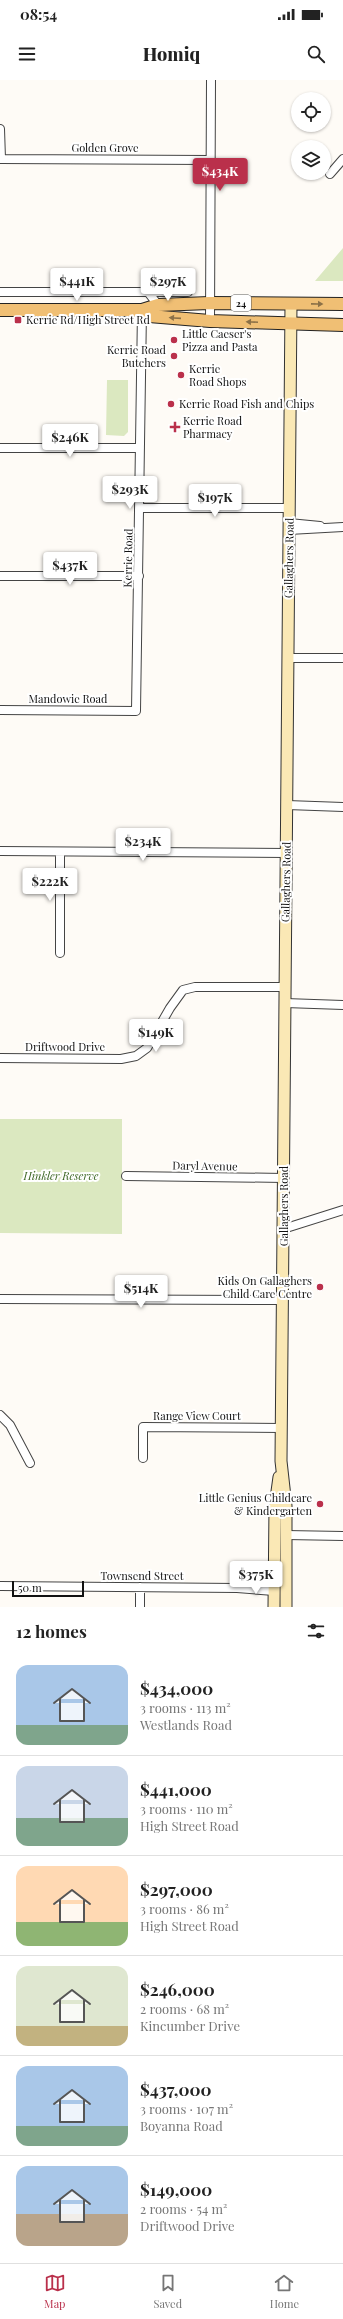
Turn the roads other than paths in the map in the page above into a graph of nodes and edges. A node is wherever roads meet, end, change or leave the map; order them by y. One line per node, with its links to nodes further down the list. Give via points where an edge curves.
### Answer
1 (211, 80): 5 (street)
2 (0, 129): 3 (street)
3 (0, 159): 5 (street, Golden Grove)
4 (343, 159): 6 (street)
5 (210, 160): 10 (street)
6 (331, 173)
7 (0, 292): 8 (street)
8 (148, 292): 9 (street); 13 (street)
9 (188, 292)
10 (209, 303): 11 (main road, 24); 13 (main road, 24); 16 (street)
11 (291, 304): 12 (main road, 24, one-way to 12); 17 (street, Gallaghers Road)
12 (343, 304)
13 (158, 305): 15 (main road, 24)
14 (0, 310): 15 (main road, 24)
15 (142, 310): 16 (main road, 24, one-way to 15, via 149,316); 20 (street, Kerrie Road)
16 (210, 321): 17 (main road, 24, one-way to 16)
17 (291, 324): 18 (main road, 24); 22 (street, Gallaghers Road)
18 (343, 325)
19 (0, 448): 20 (street)
20 (140, 448): 21 (street, Kerrie Road)
21 (140, 508): 22 (street); 26 (street, Kerrie Road)
22 (290, 508): 23 (street, Gallaghers Road)
23 (289, 527): 24 (street); 27 (street, Gallaghers Road)
24 (343, 527)
25 (0, 576): 26 (street)
26 (139, 576): 30 (street, Kerrie Road)
27 (288, 658): 28 (street); 31 (street, Gallaghers Road)
28 (343, 658)
29 (0, 710): 30 (street, Mandowie Road)
30 (136, 711)
31 (287, 805): 32 (street); 35 (street, Gallaghers Road)
32 (343, 807)
33 (0, 851): 34 (street)
34 (60, 852): 35 (street); 36 (street)
35 (287, 853): 37 (street, Gallaghers Road)
36 (60, 953)
37 (285, 987): 38 (street, Gallaghers Road); 40 (street, Driftwood Drive, via 195,987 183,990 147,1048 136,1056 121,1059)
38 (285, 1003): 39 (street); 42 (street, Gallaghers Road)
39 (343, 1005)
40 (0, 1058)
41 (126, 1176): 42 (street, Daryl Avenue)
42 (284, 1178): 44 (street, Gallaghers Road)
43 (343, 1210): 44 (street)
44 (283, 1229): 46 (street, Gallaghers Road)
45 (0, 1299): 46 (street)
46 (283, 1300): 48 (street, Gallaghers Road)
47 (0, 1415): 50 (street, via 10,1424)
48 (282, 1428): 49 (street, Range View Court, via 143,1427); 51 (street, Gallaghers Road)
49 (143, 1458)
50 (30, 1463)
51 (281, 1491): 52 (street, Gallaghers Road); 53 (street, Gallaghers Road)
52 (274, 1535): 53 (street); 57 (street, Gallaghers Road)
53 (286, 1535): 54 (street); 60 (street, Gallaghers Road)
54 (343, 1536)
55 (0, 1586): 56 (street, Townsend Street)
56 (140, 1587): 57 (street, Townsend Street); 58 (street)
57 (274, 1588): 59 (street, Gallaghers Road)
58 (140, 1607)
59 (274, 1607)
60 (286, 1607)

